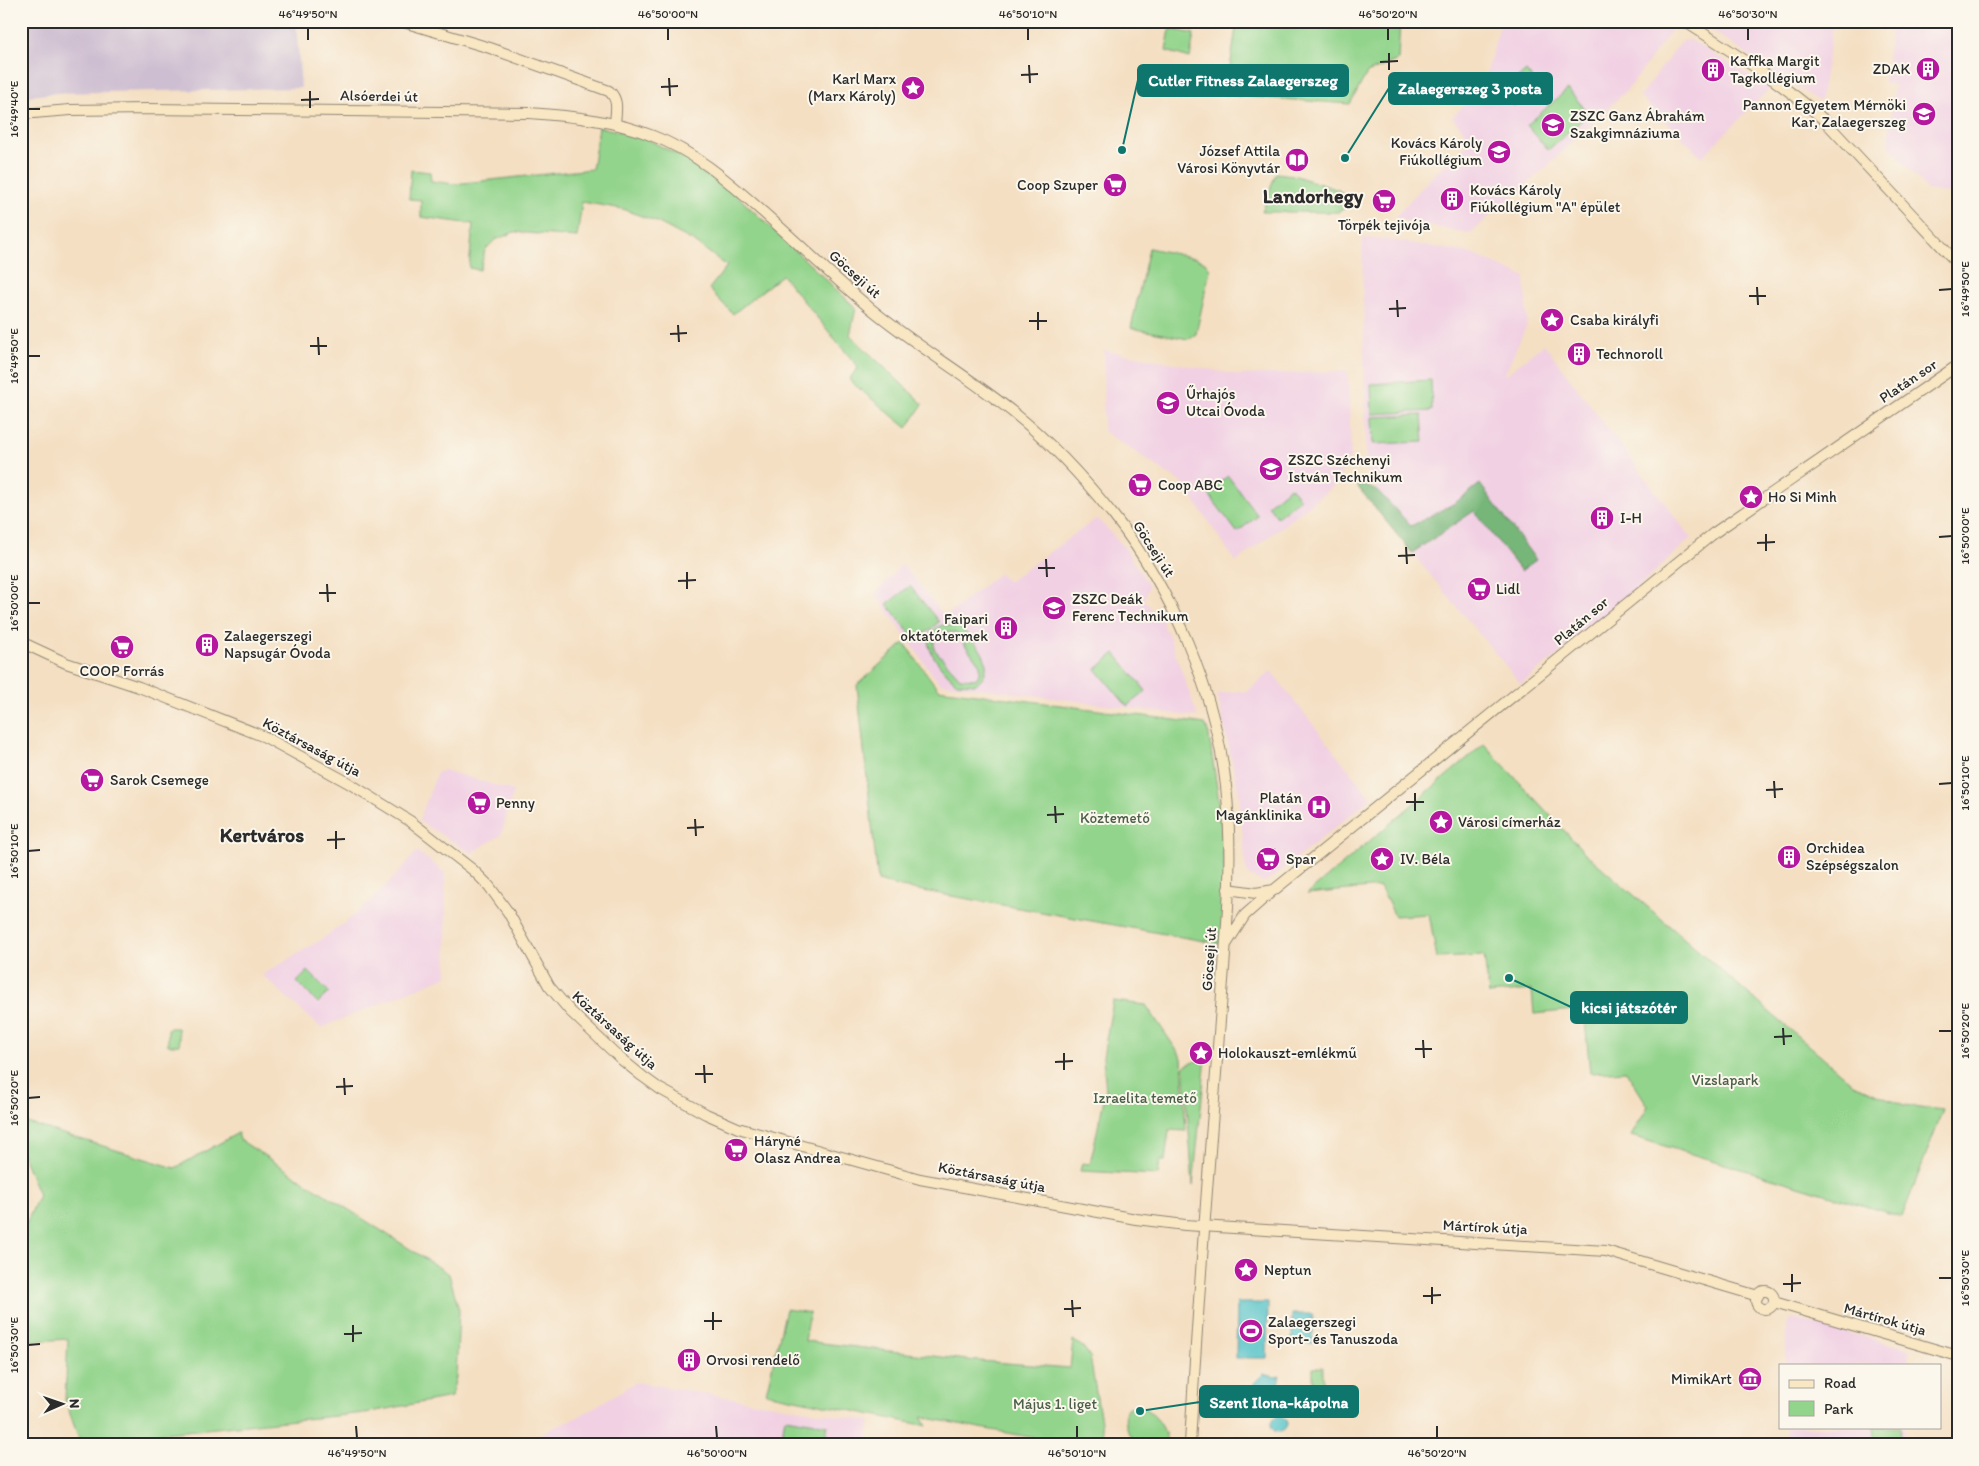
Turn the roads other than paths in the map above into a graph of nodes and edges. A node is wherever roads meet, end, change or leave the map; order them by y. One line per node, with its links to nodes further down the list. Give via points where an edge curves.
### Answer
1 (400, 21): 4 (street, via 467,40 608,91 617,103)
2 (1684, 21): 5 (street, via 1808,106 1849,145)
3 (21, 114): 4 (street, Alsóerdei út, via 147,109 529,113)
4 (615, 124): 8 (street, Göcseji út, via 665,141 716,171 868,306 1018,416 1110,512 1162,588 1207,699 1225,782)
5 (1958, 264)
6 (1958, 365): 9 (street, Platán sor, via 1714,533)
7 (21, 642): 11 (street, Köztársaság útja, via 66,663 139,687 265,737 347,782 410,822 466,864 489,886 508,912 549,986 570,1011 642,1076 706,1114 738,1128 920,1179 1136,1219)
8 (1228, 889): 9 (street, via 1256,893); 10 (street, Göcseji út)
9 (1274, 890): 10 (street, Platán sor, via 1245,915)
10 (1226, 946): 11 (street, Göcseji út)
11 (1204, 1226): 12 (street, Mártírok útja, via 1606,1251 1758,1296 1769,1292 1774,1302); 13 (street, Göcseji út)
12 (1958, 1356)
13 (1190, 1445)

